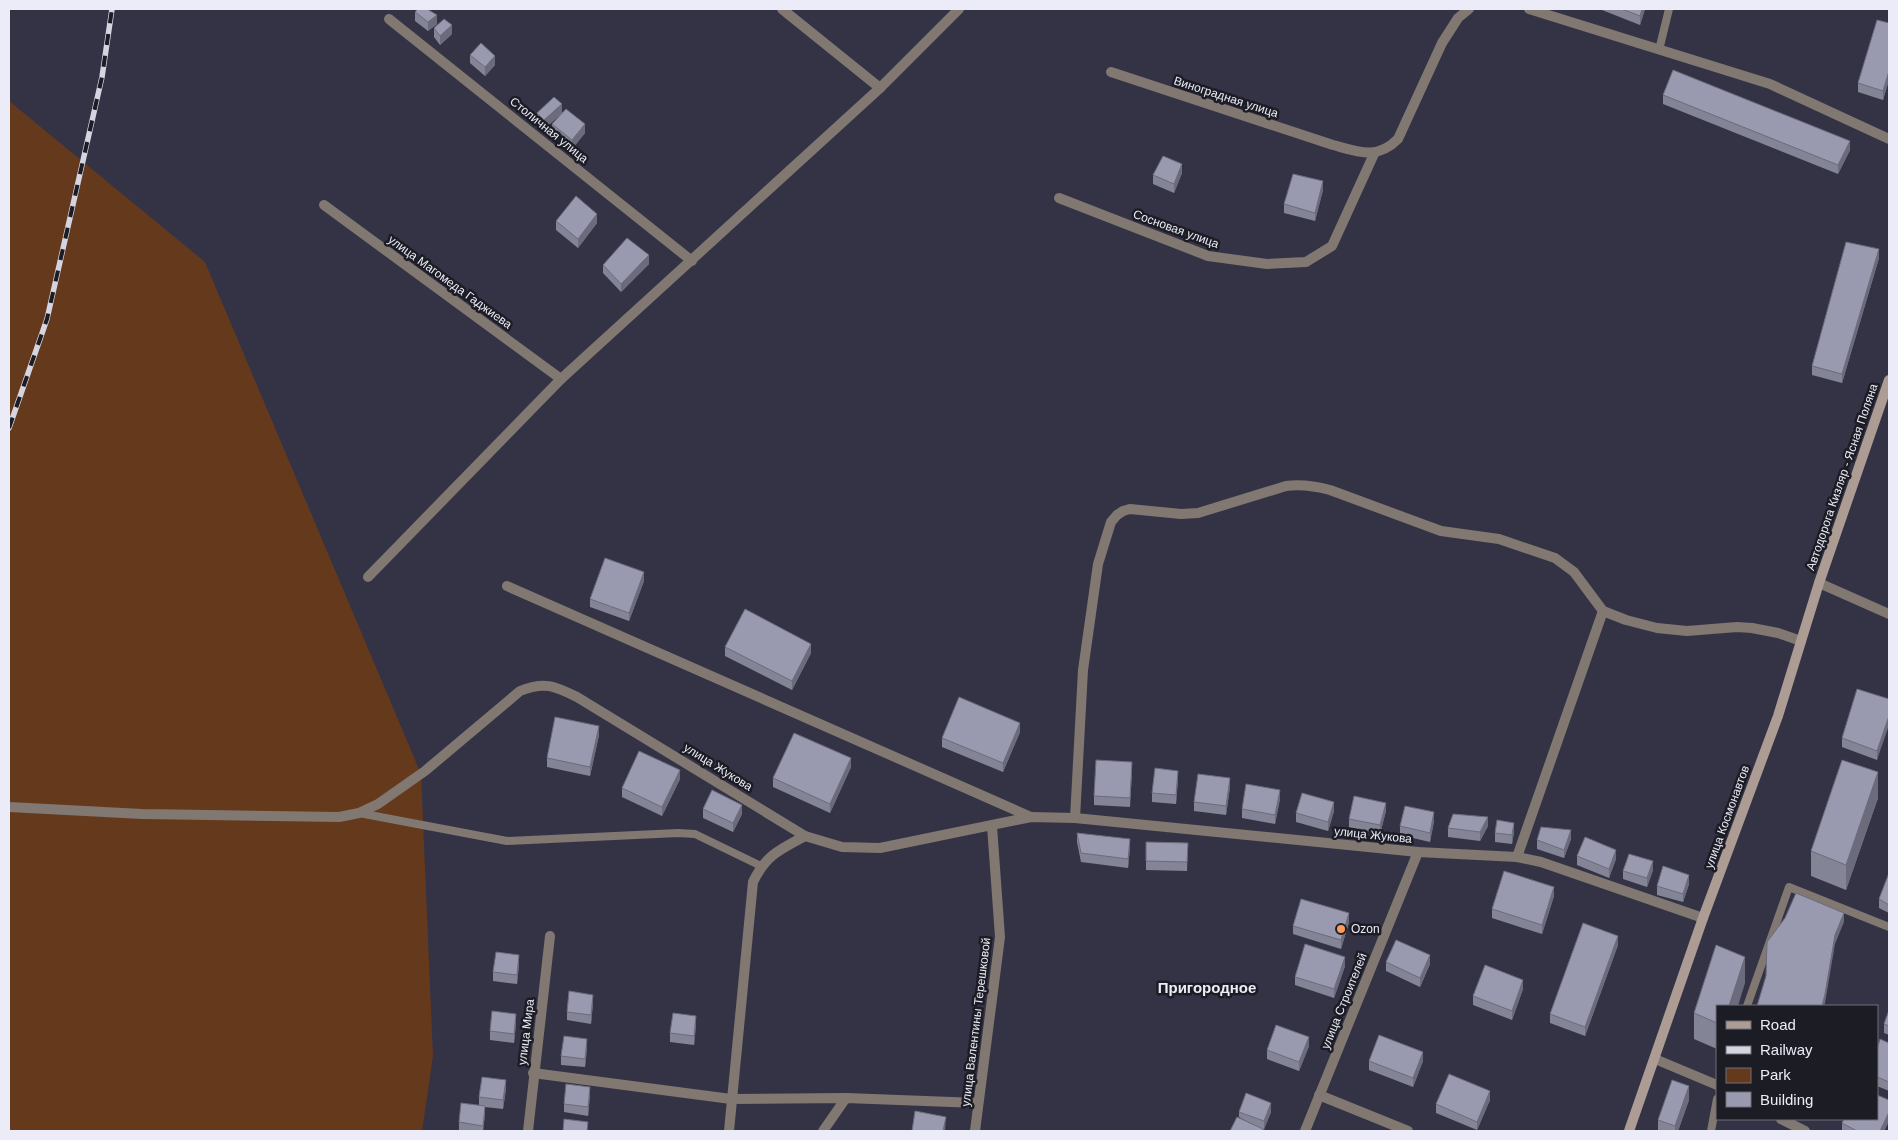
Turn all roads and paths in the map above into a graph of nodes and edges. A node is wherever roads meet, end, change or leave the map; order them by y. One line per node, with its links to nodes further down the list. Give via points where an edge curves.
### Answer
1 (782, 9): 9 (street)
2 (959, 9): 9 (street)
3 (1469, 9): 11 (street, via 1458,18 1442,43 1398,139)
4 (1529, 9): 7 (street)
5 (1669, 9): 7 (lane)
6 (389, 19): 14 (street, Столичная улица)
7 (1658, 50): 10 (street, via 1770,84)
8 (1111, 72): 11 (street, Виноградная улица, via 1333,145)
9 (880, 88): 14 (street)
10 (1889, 139)
11 (1374, 154): 12 (street, Сосновая улица, via 1332,246 1306,262 1267,264 1208,256)
12 (1059, 198)
13 (324, 205): 15 (street, улица Магомеда Гаджиева)
14 (692, 261): 15 (street)
15 (561, 379): 17 (street)
16 (1889, 380): 18 (street, Автодорога Кизляр - Ясная Поляна)
17 (368, 577)
18 (1819, 583): 21 (street); 22 (street, улица Космонавтов)
19 (507, 586): 25 (street, улица Жукова)
20 (1603, 611): 22 (street, via 1657,628 1687,631 1752,628); 26 (street, via 1574,572 1555,558 1499,539 1441,531 1315,486 1286,486 1198,513 1123,511 1112,522 1098,564 1083,670); 30 (street)
21 (1889, 614)
22 (1801, 641): 32 (street, улица Космонавтов, via 1778,716)
23 (9, 807): 24 (street, улица Жукова, via 142,814 339,817)
24 (359, 813): 28 (street, улица Жукова, via 378,804 425,771 520,690 545,684 577,697); 31 (lane, via 506,841 695,834)
25 (1031, 817): 26 (street, улица Жукова); 27 (street, улица Жукова)
26 (1075, 818): 29 (street, улица Жукова)
27 (992, 826): 28 (street, улица Жукова, via 880,848 842,847); 42 (street, улица Валентины Терешковой, via 1000,937)
28 (805, 836): 31 (street, via 774,853)
29 (1418, 852): 30 (street, улица Жукова); 39 (street, улица Строителей)
30 (1517, 857): 32 (street, улица Жукова, via 1541,862)
31 (761, 866): 41 (street, via 753,882)
32 (1703, 918): 36 (street, улица Космонавтов)
33 (1889, 927): 35 (lane, via 1790,887)
34 (550, 936): 37 (street, улица Мира)
35 (1747, 1005)
36 (1655, 1059): 38 (street); 51 (street, улица Космонавтов)
37 (533, 1073): 41 (street); 45 (street, улица Мира)
38 (1716, 1086)
39 (1319, 1095): 49 (street, улица Строителей); 50 (street)
40 (846, 1098): 41 (street); 42 (street); 47 (street)
41 (731, 1099): 46 (street)
42 (978, 1103): 48 (street, улица Валентины Терешковой)
43 (1716, 1104): 52 (lane)
44 (1783, 1120): 53 (street)
45 (528, 1131)
46 (729, 1131)
47 (822, 1131)
48 (974, 1131)
49 (1305, 1131)
50 (1408, 1131)
51 (1629, 1131)
52 (1711, 1131)
53 (1805, 1131)

